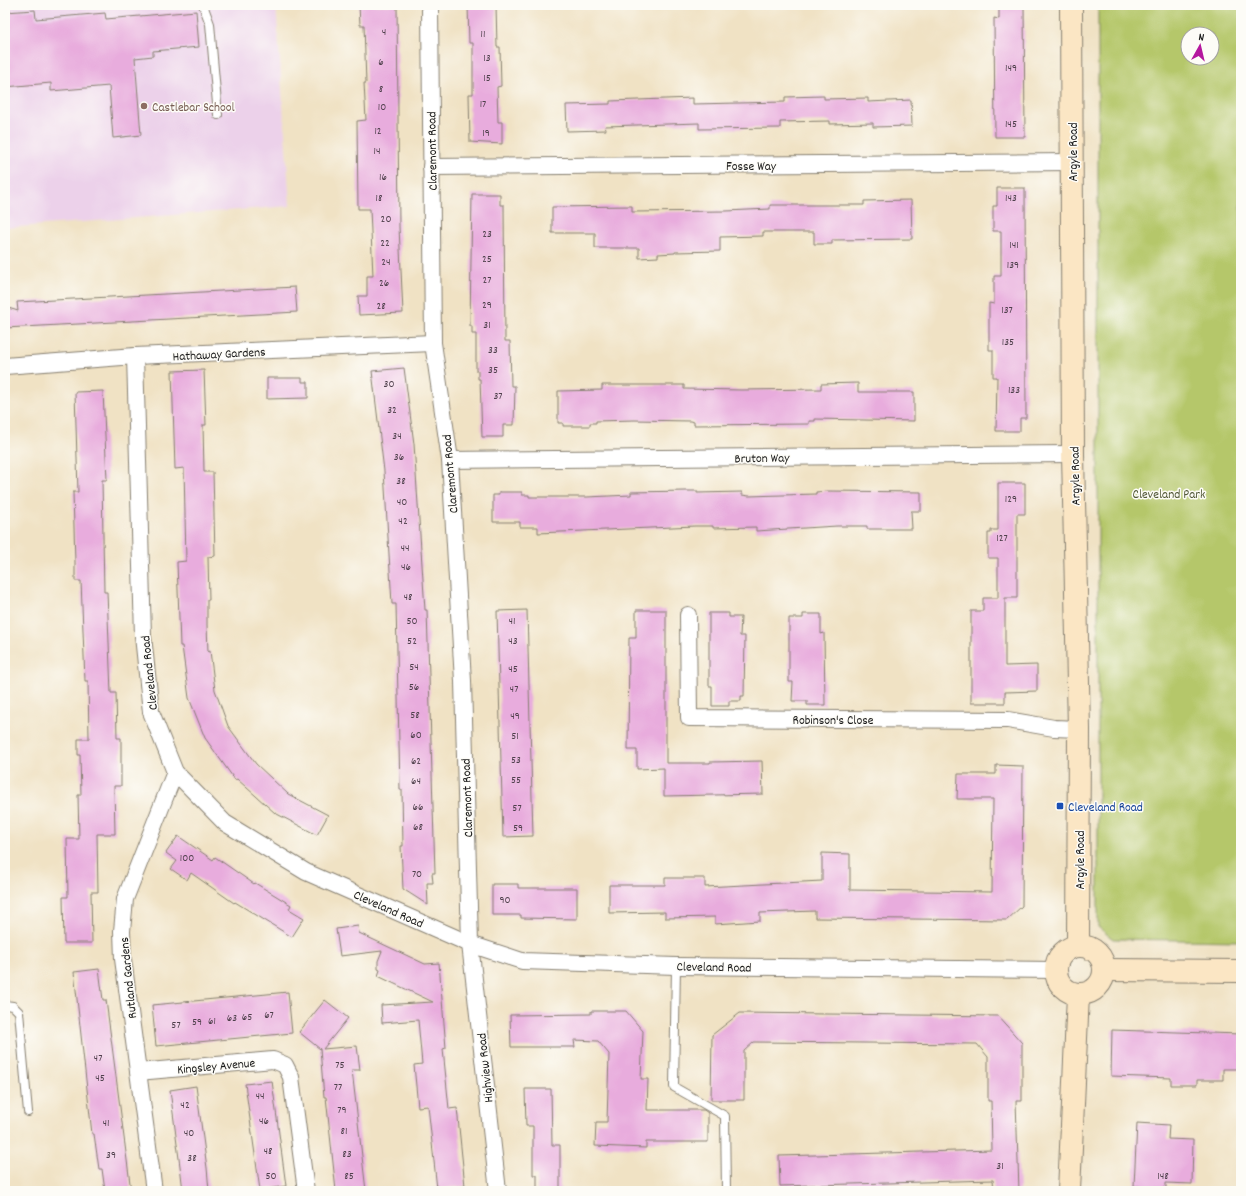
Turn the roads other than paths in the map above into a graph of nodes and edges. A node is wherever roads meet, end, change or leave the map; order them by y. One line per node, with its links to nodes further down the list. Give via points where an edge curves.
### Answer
1 (204, 5): 4 (lane, via 210,24)
2 (430, 5): 6 (street, Claremont Road)
3 (1071, 5): 5 (main road, Argyle Road)
4 (218, 115)
5 (1072, 162): 6 (street, Fosse Way); 10 (main road, Argyle Road)
6 (430, 167): 7 (street, Claremont Road)
7 (433, 343): 8 (street, Hathaway Gardens); 11 (street, Claremont Road)
8 (135, 356): 9 (street, Hathaway Gardens); 14 (street, Cleveland Road, via 143,636 151,712)
9 (5, 366)
10 (1073, 454): 11 (street, Bruton Way); 13 (main road, Argyle Road)
11 (450, 460): 15 (street, Claremont Road, via 463,681)
12 (688, 615): 13 (street, Robinson's Close, via 689,718 1008,720 1054,728)
13 (1079, 729): 16 (main road, Argyle Road)
14 (175, 772): 15 (street, Cleveland Road, via 225,822 306,872); 23 (street, Rutland Gardens, via 125,899 123,959)
15 (470, 944): 17 (street, Cleveland Road, via 522,961); 27 (street, Highview Road)
16 (1078, 946): 18 (main road, via 1068,949 1059,957); 19 (main road, via 1090,948 1097,953)
17 (676, 966): 18 (street, Cleveland Road); 28 (lane, via 674,1087 725,1116)
18 (1056, 970): 21 (main road, via 1058,981 1064,989)
19 (1105, 970): 20 (main road); 21 (main road, via 1097,988 1088,994)
20 (1241, 971)
21 (1078, 995): 29 (main road)
22 (5, 1005): 24 (lane, via 13,1006 19,1012)
23 (138, 1072): 25 (street); 26 (street, Kingsley Avenue, via 273,1060 285,1065 291,1077)
24 (28, 1112)
25 (154, 1191)
26 (306, 1191)
27 (498, 1191)
28 (726, 1191)
29 (1069, 1191)

